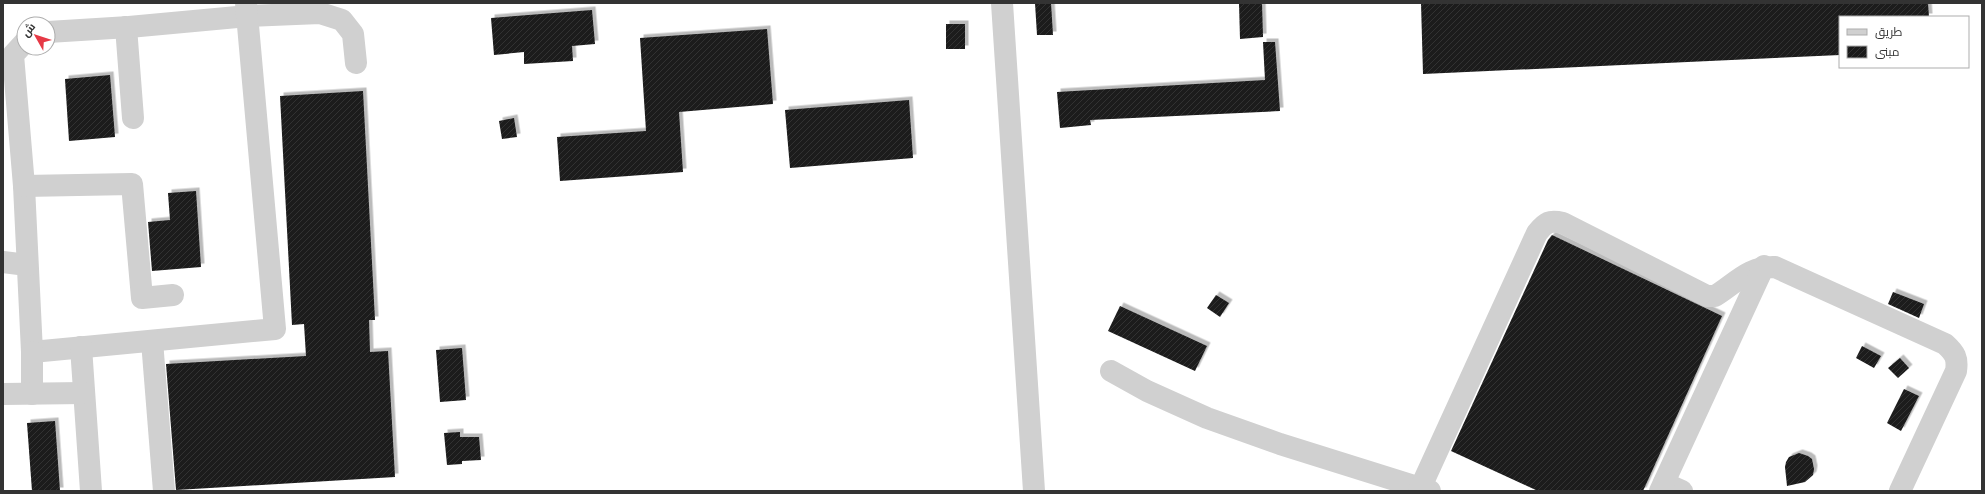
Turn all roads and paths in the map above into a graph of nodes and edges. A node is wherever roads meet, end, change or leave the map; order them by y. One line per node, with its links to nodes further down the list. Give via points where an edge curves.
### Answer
1 (1002, 3): 24 (street)
2 (247, 10): 3 (street); 6 (street, via 320,13 342,20 353,34); 13 (street, via 275,330)
3 (126, 28): 4 (street); 7 (street)
4 (56, 32)
5 (16, 52): 8 (street, via 13,55)
6 (356, 63)
7 (133, 118)
8 (24, 186): 10 (street); 12 (street, via 132,184 142,298)
9 (3, 262): 10 (street)
10 (27, 265): 15 (street)
11 (1764, 266): 20 (street); 21 (street, via 1755,268 1715,296 1707,296 1563,223 1553,221 1543,224); 25 (street, via 1775,267 1945,344 1953,351 1957,359 1956,371)
12 (173, 295)
13 (152, 341): 14 (street); 23 (street)
14 (81, 347): 15 (street); 17 (street)
15 (32, 352): 19 (street)
16 (1111, 371): 21 (street, via 1147,391 1207,418)
17 (84, 393): 19 (street); 22 (street)
18 (3, 394): 19 (street)
19 (32, 394)
20 (1669, 488)
21 (1423, 490)
22 (91, 491)
23 (164, 491)
24 (1034, 491)
25 (1900, 491)

